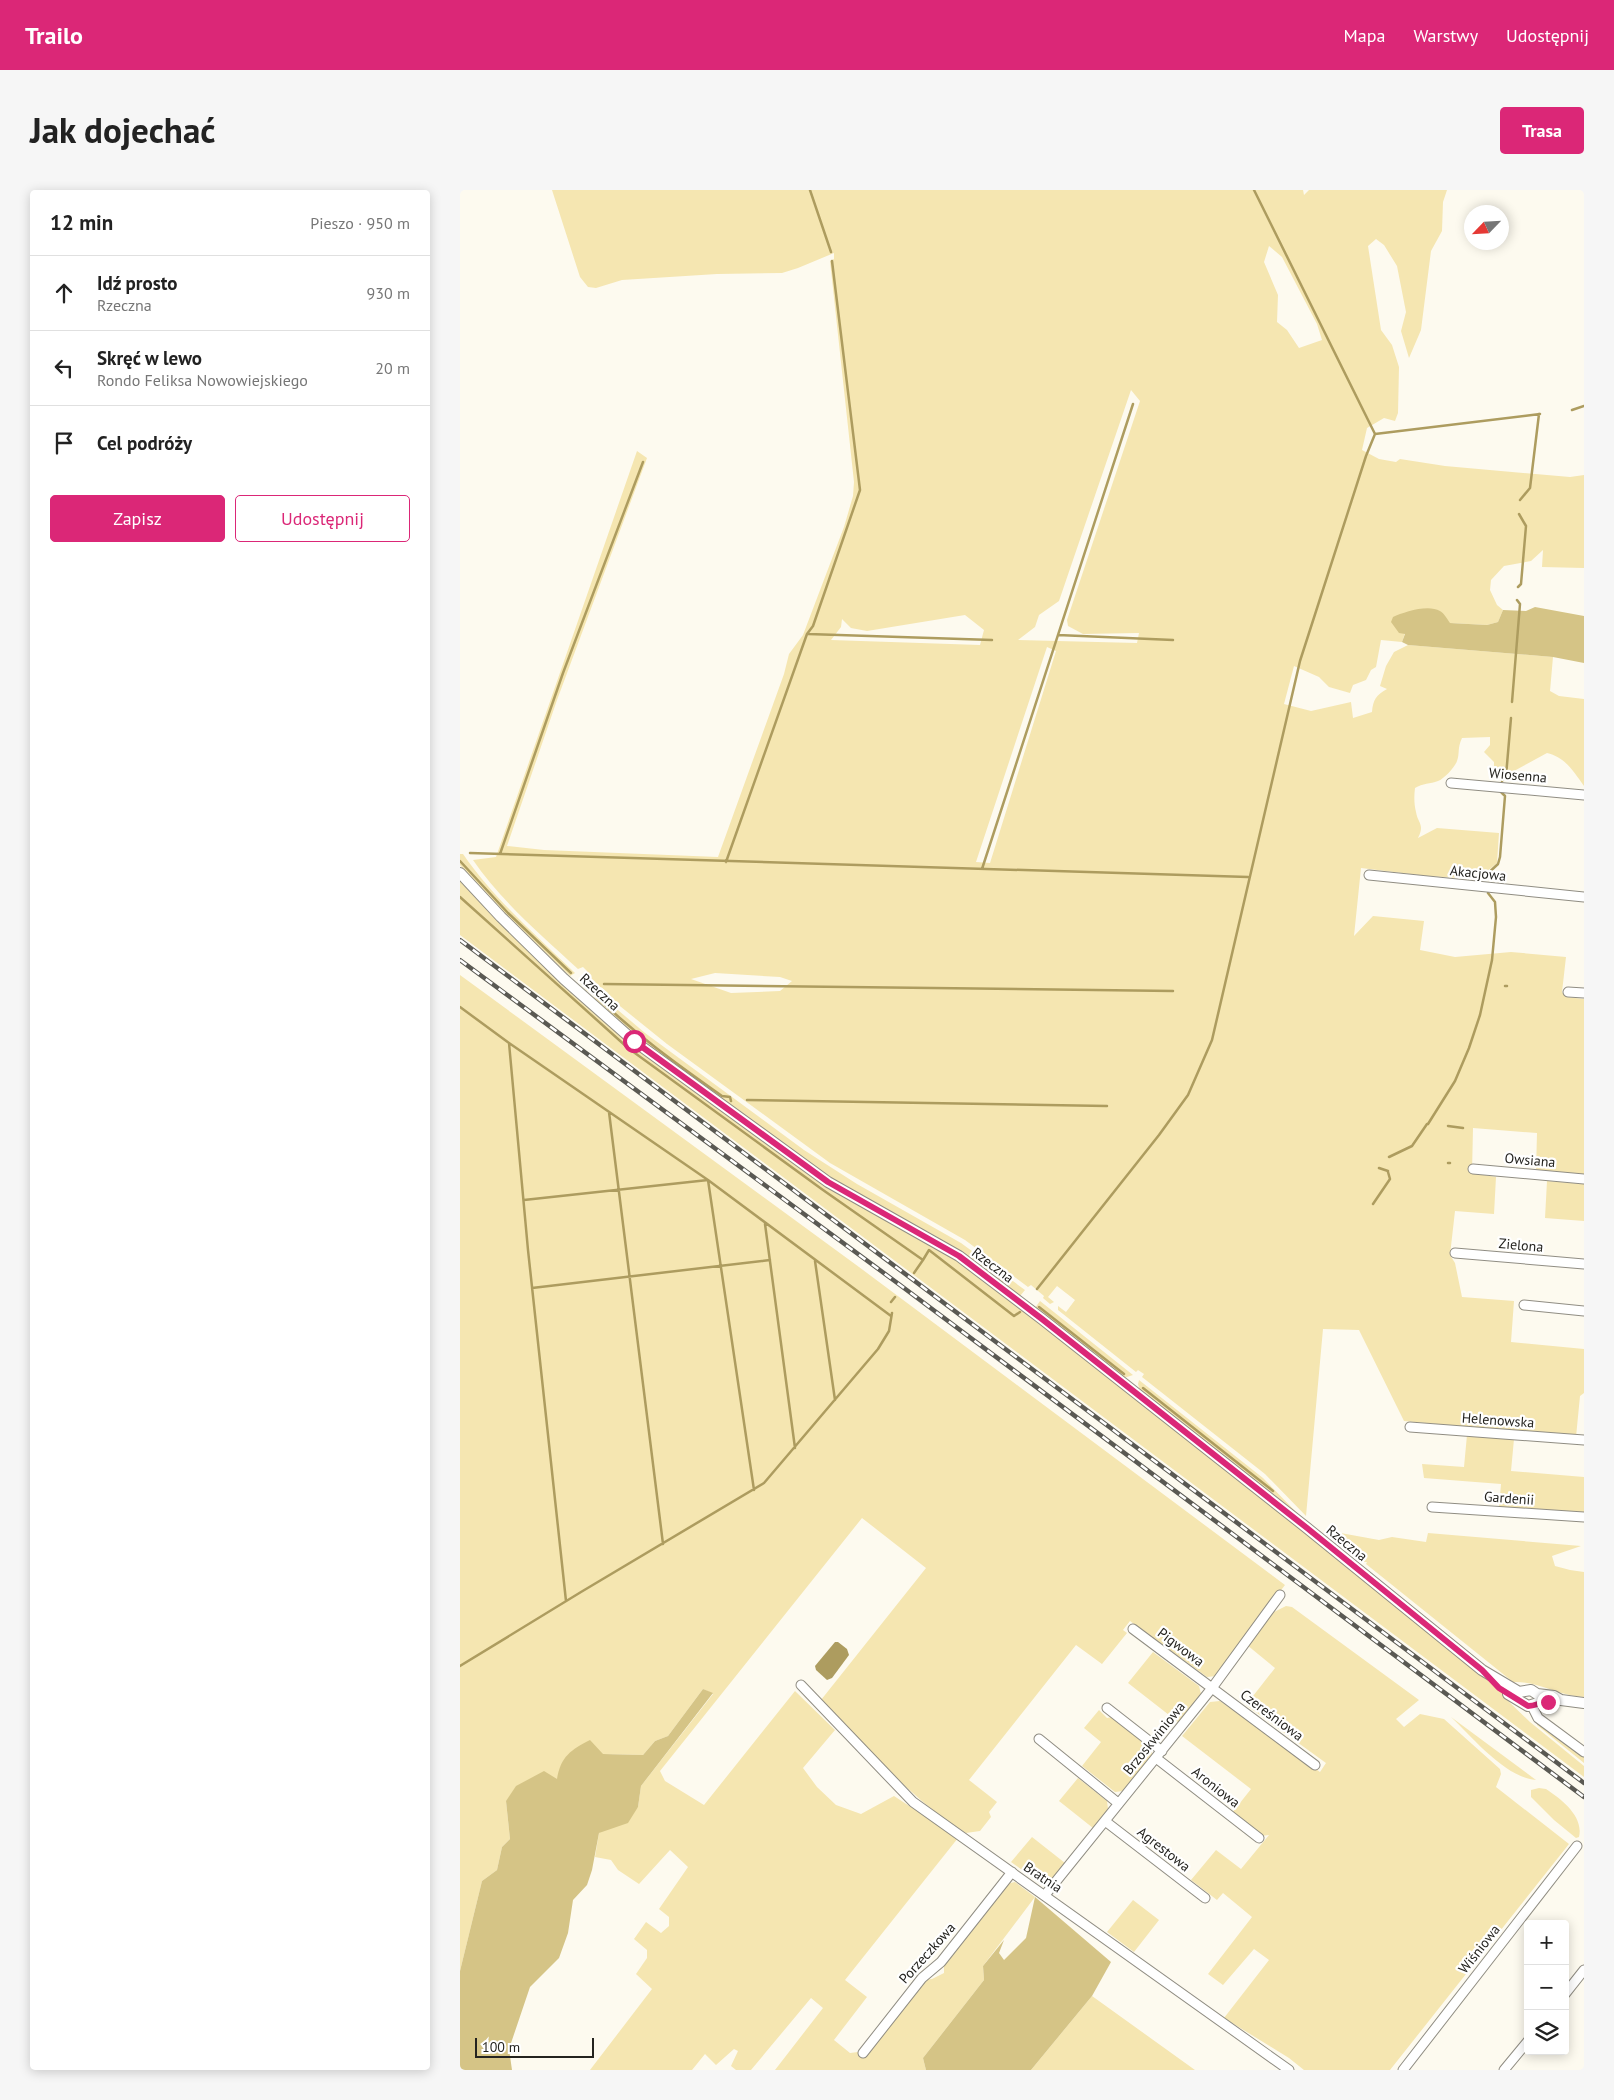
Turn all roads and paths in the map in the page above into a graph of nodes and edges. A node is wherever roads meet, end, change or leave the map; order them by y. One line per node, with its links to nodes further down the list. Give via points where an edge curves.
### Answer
1 (1450, 783): 2 (street, Wiosenna)
2 (1584, 795)
3 (460, 873): 22 (street, Rzeczna, via 522,938 634,1041 828,1182 966,1262 1307,1528 1482,1670 1499,1688)
4 (1369, 876): 5 (street, Akacjowa)
5 (1584, 897)
6 (1568, 992): 7 (street)
7 (1584, 992)
8 (1473, 1169): 9 (street, Owsiana)
9 (1584, 1179)
10 (1455, 1253): 11 (street, Zielona)
11 (1584, 1264)
12 (1524, 1306): 13 (street)
13 (1584, 1311)
14 (1410, 1427): 15 (street, Helenowska)
15 (1584, 1440)
16 (1432, 1507): 17 (street, Gardenii)
17 (1584, 1517)
18 (1280, 1596): 21 (street, Brzoskwiniowa)
19 (1133, 1628): 21 (street, Pigwowa)
20 (801, 1685): 33 (street, Bratnia, via 913,1802)
21 (1212, 1688): 27 (street, Brzoskwiniowa); 28 (street, Czereśniowa)
22 (1531, 1699): 23 (street); 26 (street, via 1538,1718)
23 (1584, 1703)
24 (1106, 1708): 27 (street, Aroniowa)
25 (1039, 1739): 29 (street)
26 (1584, 1752)
27 (1159, 1754): 29 (street, Brzoskwiniowa); 31 (street, Aroniowa)
28 (1314, 1765)
29 (1118, 1803): 30 (street, Brzoskwiniowa)
30 (1106, 1820): 34 (street, Brzoskwiniowa); 35 (street, Agrestowa)
31 (1259, 1838)
32 (1577, 1846): 41 (street, Wiśniowa)
33 (1012, 1872): 34 (street, Bratnia); 39 (street, Porzeczkowa, via 942,1962 922,1978)
34 (1046, 1895): 40 (street, Bratnia)
35 (1205, 1898)
36 (1584, 1970): 37 (street)
37 (1569, 1989)
38 (1524, 2046): 42 (street)
39 (863, 2053)
40 (1289, 2070)
41 (1403, 2070)
42 (1504, 2070)

